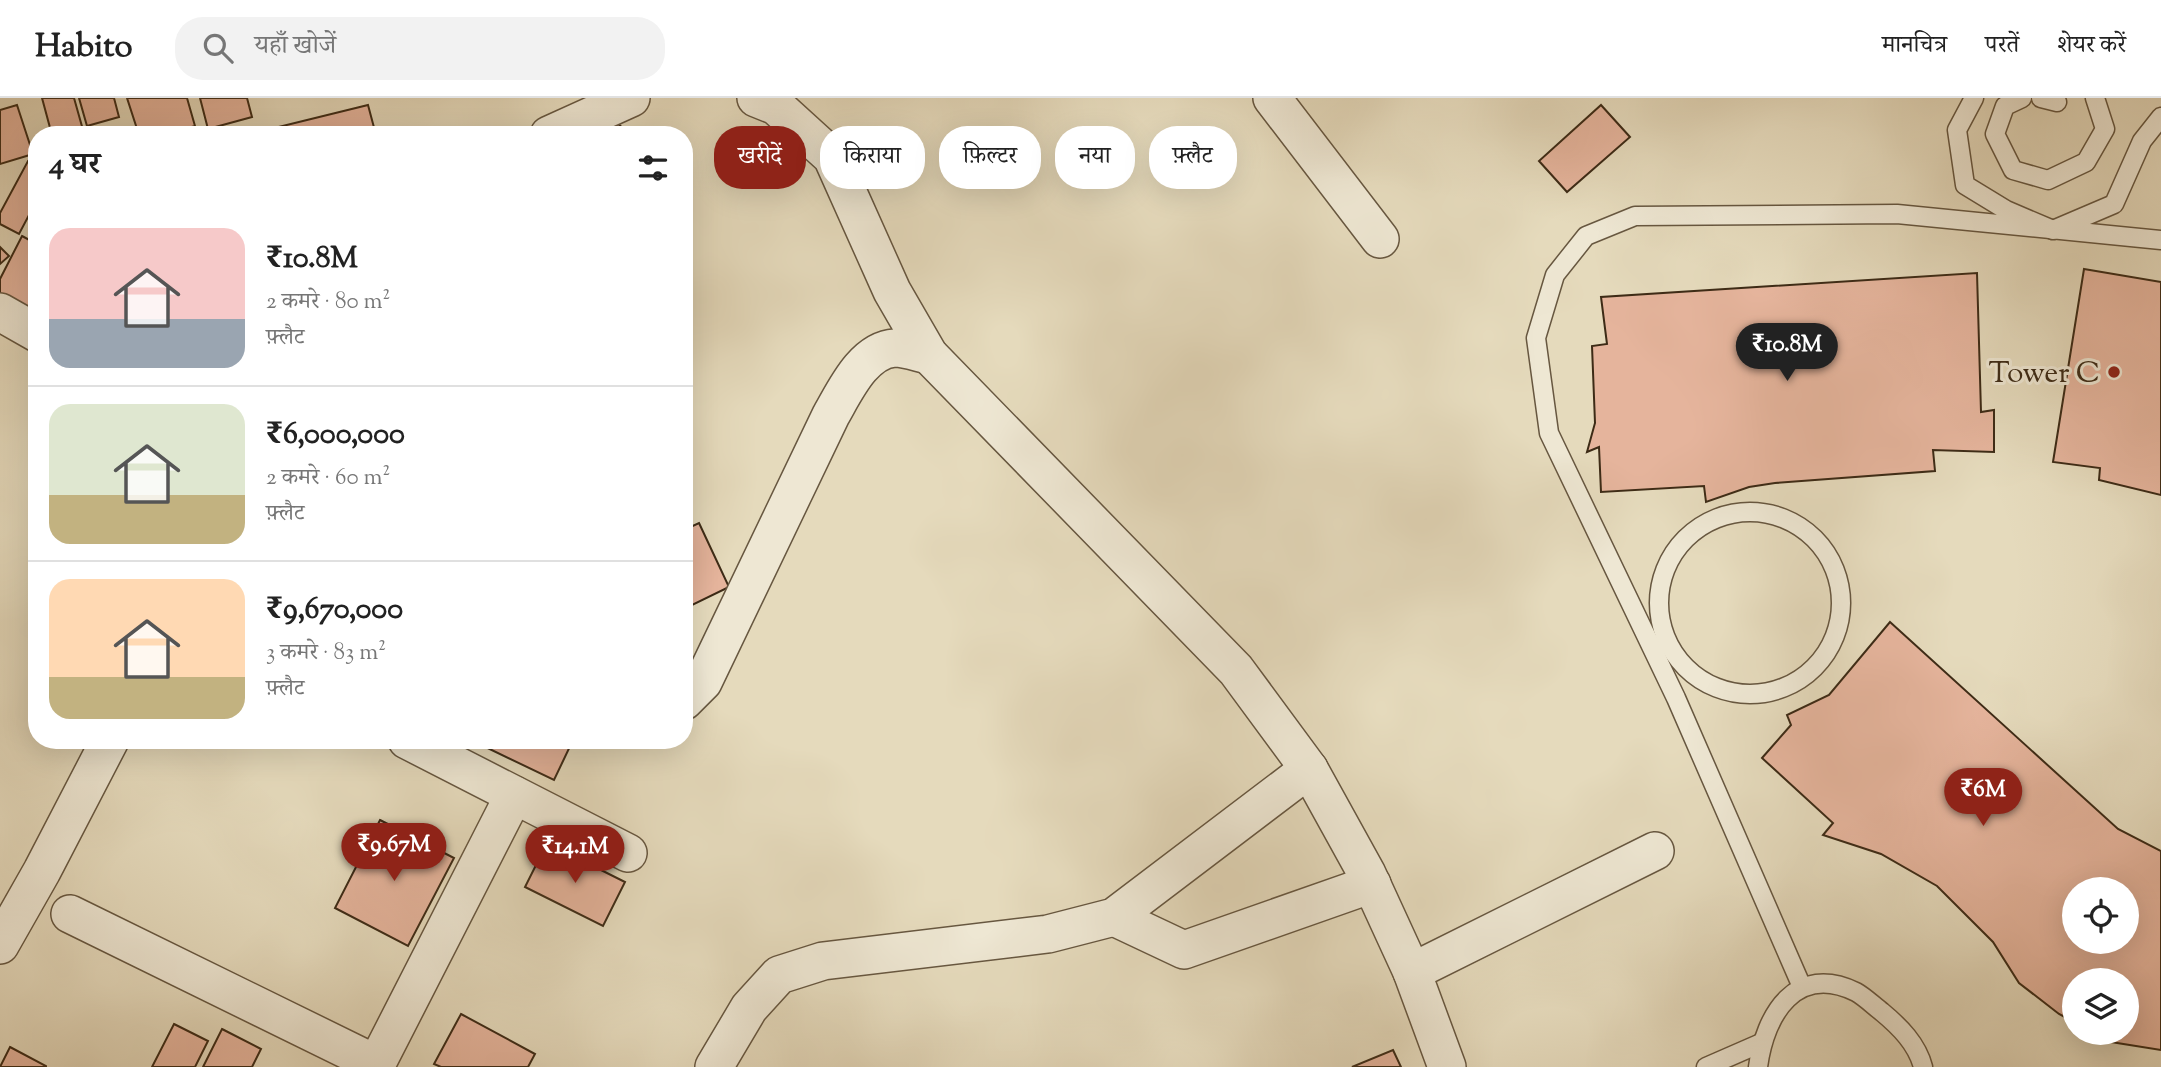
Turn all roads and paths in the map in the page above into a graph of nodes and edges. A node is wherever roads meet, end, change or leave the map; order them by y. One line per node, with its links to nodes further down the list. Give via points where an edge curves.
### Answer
1 (631, 98): 8 (street)
2 (756, 98): 14 (street, via 776,106 832,157 892,290)
3 (1272, 98): 10 (street)
4 (1974, 98): 9 (lane, via 1957,130 1965,185 2006,210)
5 (2022, 98): 6 (lane, via 2006,106 1996,134 2012,170 2048,180 2086,162 2105,129)
6 (2095, 98)
7 (2161, 117): 9 (lane, via 2142,141 2114,204)
8 (569, 126)
9 (2053, 230): 11 (lane); 16 (lane, via 1897,214 1635,216 1586,236 1555,275 1536,338 1549,433)
10 (1380, 239)
11 (2161, 240)
12 (0, 312): 13 (street)
13 (28, 327)
14 (929, 355): 18 (street, via 895,348 872,357 851,381 703,682); 22 (street, via 1236,670)
15 (1660, 591): 16 (lane); 17 (lane, via 1661,622 1670,646); 17 (lane, via 1661,576 1687,537 1712,520 1742,512 1773,514 1801,527 1824,548 1838,575 1842,606 1836,636 1821,662 1796,682 1768,693 1737,693)
16 (1628, 596): 19 (lane)
17 (1695, 674): 19 (lane)
18 (693, 692)
19 (1676, 698): 31 (lane)
20 (105, 749): 29 (street)
21 (425, 749): 23 (street)
22 (1309, 769): 26 (street); 28 (street)
23 (513, 794): 25 (street); 33 (street)
24 (1655, 851): 30 (street)
25 (628, 853)
26 (1372, 884): 28 (street, via 1184,950); 30 (street)
27 (70, 914): 33 (street)
28 (1114, 917): 34 (street, via 1048,934 823,961 779,975 749,1008)
29 (5, 925)
30 (1412, 972): 35 (street)
31 (1802, 987): 32 (lane, via 1776,1008); 38 (lane, via 1832,984 1858,993 1900,1027)
32 (1761, 1043): 36 (lane); 37 (lane)
33 (375, 1066)
34 (714, 1067)
35 (1447, 1067)
36 (1706, 1067)
37 (1758, 1067)
38 (1923, 1067)

